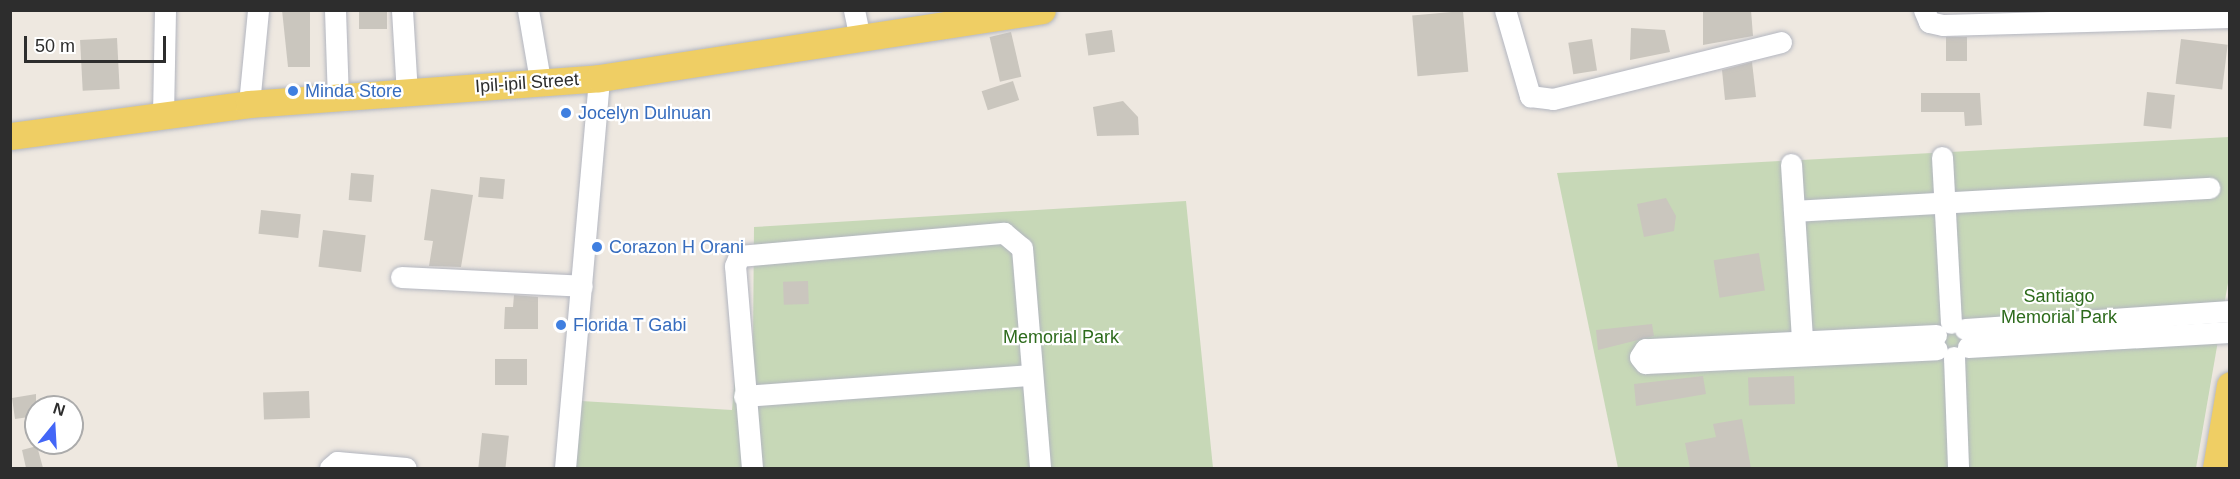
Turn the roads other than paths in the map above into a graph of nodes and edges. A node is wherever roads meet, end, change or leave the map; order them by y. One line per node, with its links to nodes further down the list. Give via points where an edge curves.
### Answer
1 (165, 10): 18 (street)
2 (258, 10): 17 (street)
3 (335, 10): 16 (street)
4 (402, 10): 15 (street)
5 (528, 10): 14 (street)
6 (854, 10): 11 (street)
7 (1042, 10): 11 (main road, Ipil-ipil Street)
8 (1505, 10): 12 (street, via 1530,96 1553,99)
9 (1924, 10): 10 (street, via 1929,22 1943,25)
10 (2229, 17)
11 (860, 39): 13 (main road, Ipil-ipil Street)
12 (1781, 42)
13 (599, 78): 14 (main road, Ipil-ipil Street); 26 (street)
14 (540, 80): 15 (main road, Ipil-ipil Street)
15 (407, 93): 16 (main road, Ipil-ipil Street)
16 (338, 100): 17 (main road, Ipil-ipil Street)
17 (249, 104): 18 (main road, Ipil-ipil Street)
18 (163, 116): 19 (main road, Ipil-ipil Street)
19 (10, 136)
20 (1942, 157): 23 (street)
21 (1791, 164): 24 (street)
22 (2209, 188): 23 (street)
23 (1945, 203): 24 (street); 29 (street)
24 (1794, 211): 30 (street)
25 (401, 278): 26 (street)
26 (582, 286): 36 (street)
27 (2229, 311): 29 (street)
28 (2229, 332): 29 (street)
29 (1952, 340): 30 (street); 30 (street, via 1645,363 1640,357 1645,349); 39 (street)
30 (1802, 341)
31 (1031, 375): 33 (street); 33 (street, via 1022,248 1004,233 739,256 735,266); 38 (street)
32 (2229, 394): 40 (main road)
33 (744, 396): 37 (street)
34 (330, 468): 35 (street, via 337,462)
35 (406, 468)
36 (565, 468)
37 (752, 468)
38 (1040, 468)
39 (1958, 468)
40 (2216, 468)

